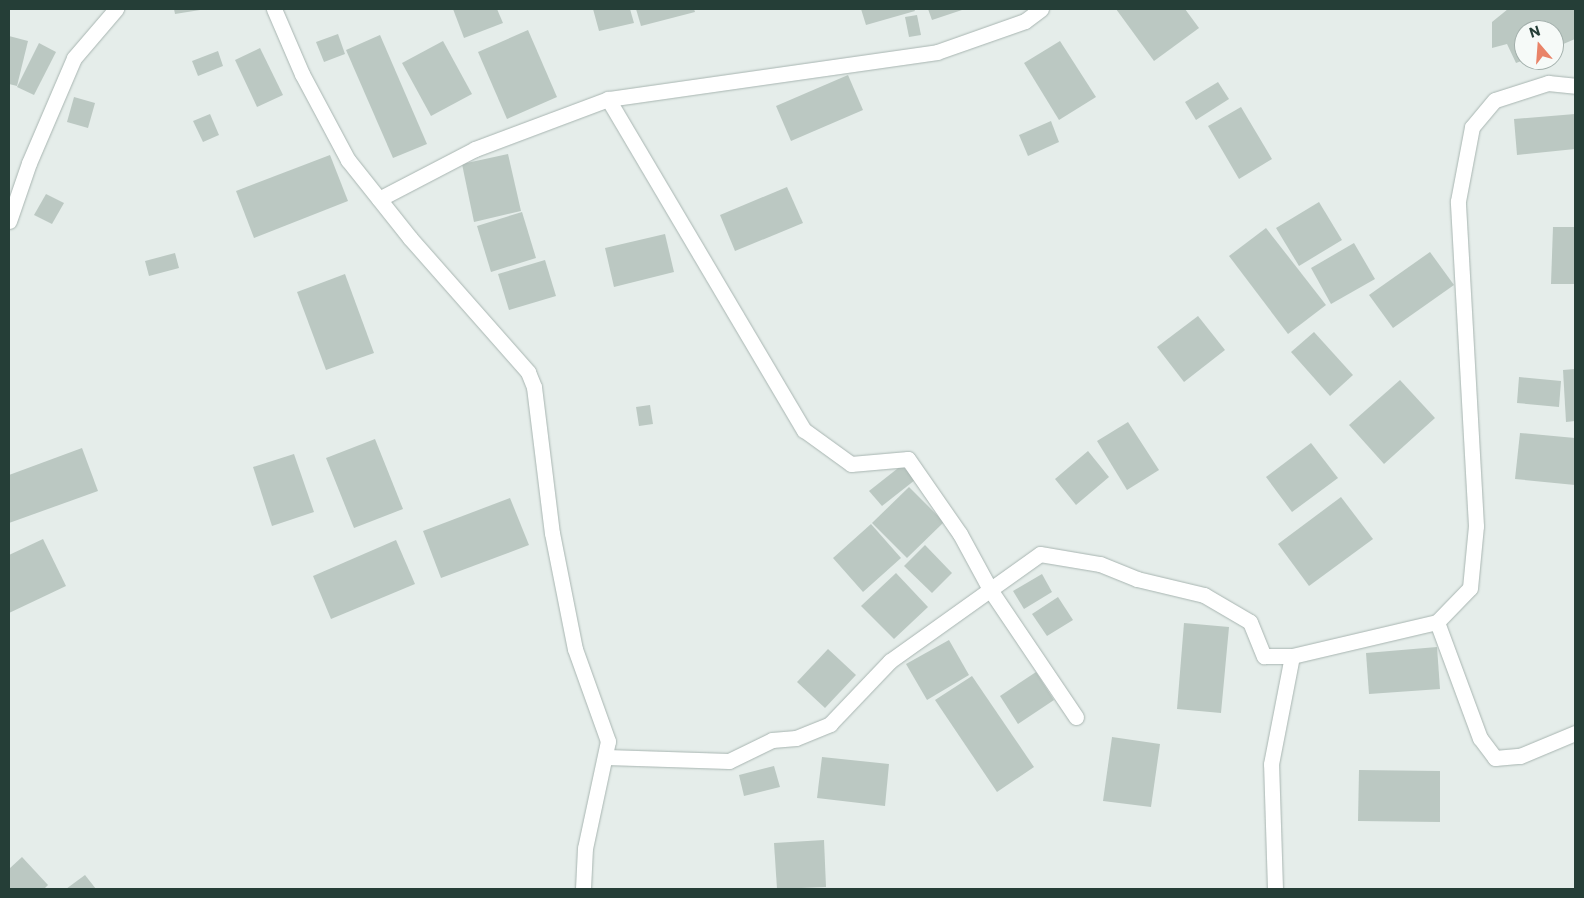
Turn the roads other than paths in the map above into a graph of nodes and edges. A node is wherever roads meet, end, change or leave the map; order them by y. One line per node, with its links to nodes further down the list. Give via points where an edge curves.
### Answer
1 (116, 9): 7 (street, via 74,58 29,163)
2 (274, 9): 6 (street, via 302,74 348,160)
3 (1041, 9): 5 (street, via 1025,21 937,52)
4 (1575, 86): 9 (street, via 1548,83 1495,100 1472,127 1458,202 1476,526 1470,588)
5 (608, 99): 6 (street, via 475,149); 8 (street, via 804,430 851,464 908,460 960,534)
6 (379, 198): 13 (street, via 528,372 534,387 556,553 575,649 608,741)
7 (9, 221)
8 (991, 591): 10 (street, via 1040,554 1100,564 1145,581 1204,596 1250,622 1264,656); 11 (street); 13 (street, via 890,661 830,724 796,738 772,740 729,761)
9 (1437, 622): 10 (street); 12 (street, via 1480,738 1495,758 1520,756)
10 (1292, 656): 15 (street, via 1271,764)
11 (1076, 717)
12 (1575, 733)
13 (606, 757): 14 (street, via 585,848)
14 (583, 889)
15 (1275, 889)

